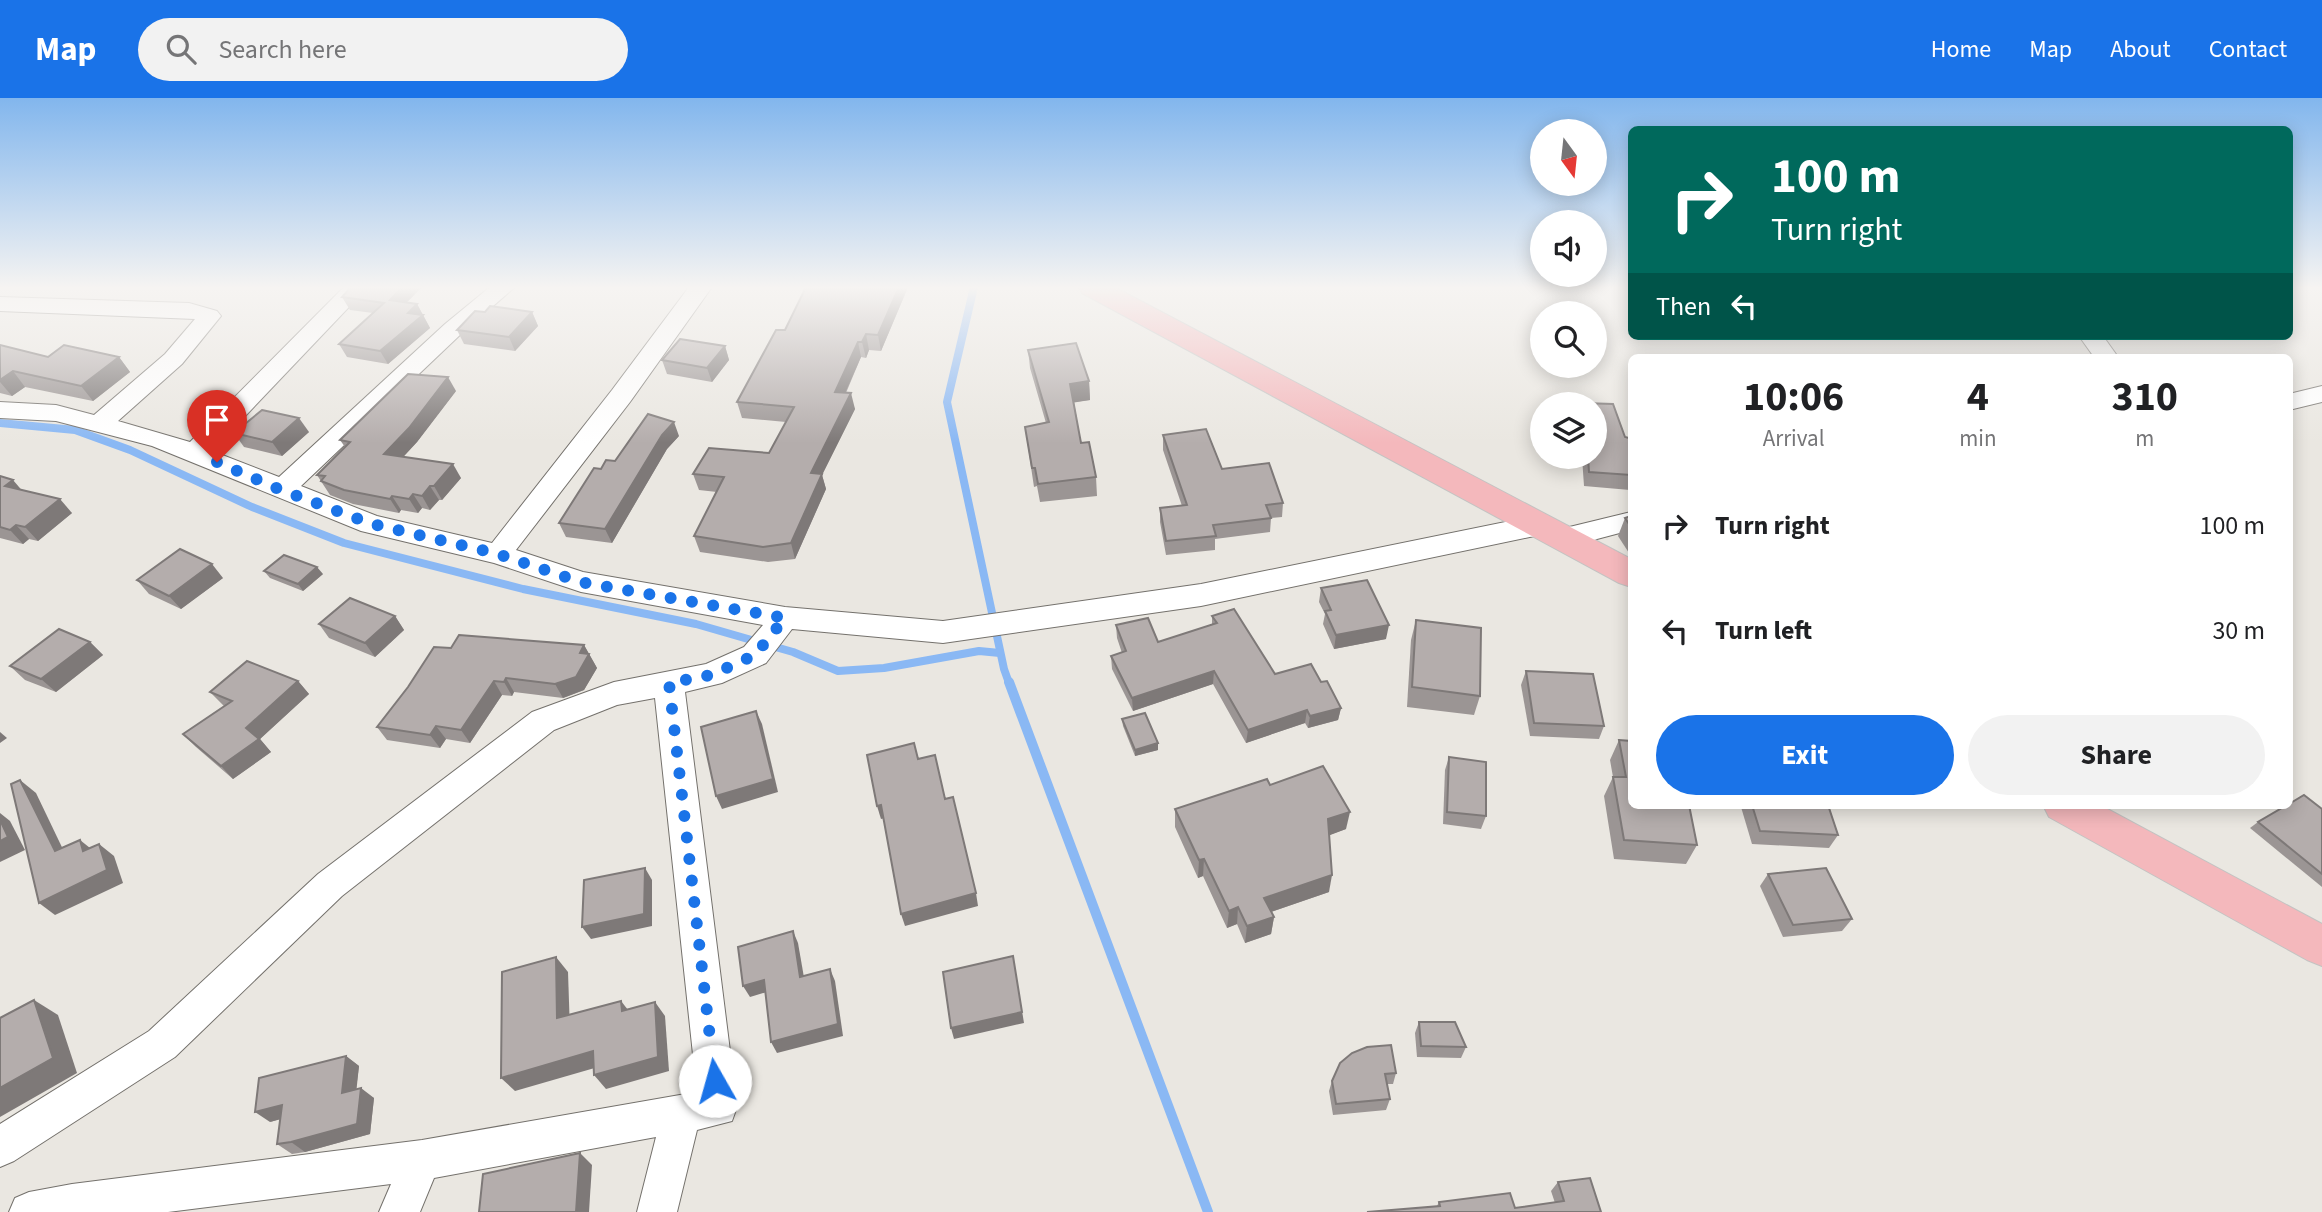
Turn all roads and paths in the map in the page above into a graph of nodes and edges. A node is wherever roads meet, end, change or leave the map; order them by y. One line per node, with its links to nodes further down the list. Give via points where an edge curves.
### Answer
1 (191, 339): 9 (street)
2 (306, 339): 10 (street)
3 (443, 339): 11 (street)
4 (663, 339): 14 (street)
5 (1189, 339): 13 (main road)
6 (2322, 394): 7 (street)
7 (2293, 401)
8 (0, 410): 9 (street, via 56,413)
9 (99, 425): 10 (street)
10 (196, 452): 11 (street)
11 (281, 490): 14 (street, via 372,524)
12 (1628, 521): 13 (street)
13 (1551, 531): 15 (main road); 16 (street, via 1201,595 943,632)
14 (498, 554): 16 (street, via 580,582)
15 (1628, 572)
16 (772, 635): 17 (street, via 711,675)
17 (669, 683): 20 (street, via 718,1107); 21 (street, via 614,694 543,721 330,885 162,1044)
18 (2070, 809): 19 (main road)
19 (2322, 946)
20 (681, 1114): 22 (street); 26 (street)
21 (0, 1147)
22 (422, 1160): 23 (street); 25 (street)
23 (69, 1208): 24 (street)
24 (30, 1212)
25 (399, 1212)
26 (657, 1212)

